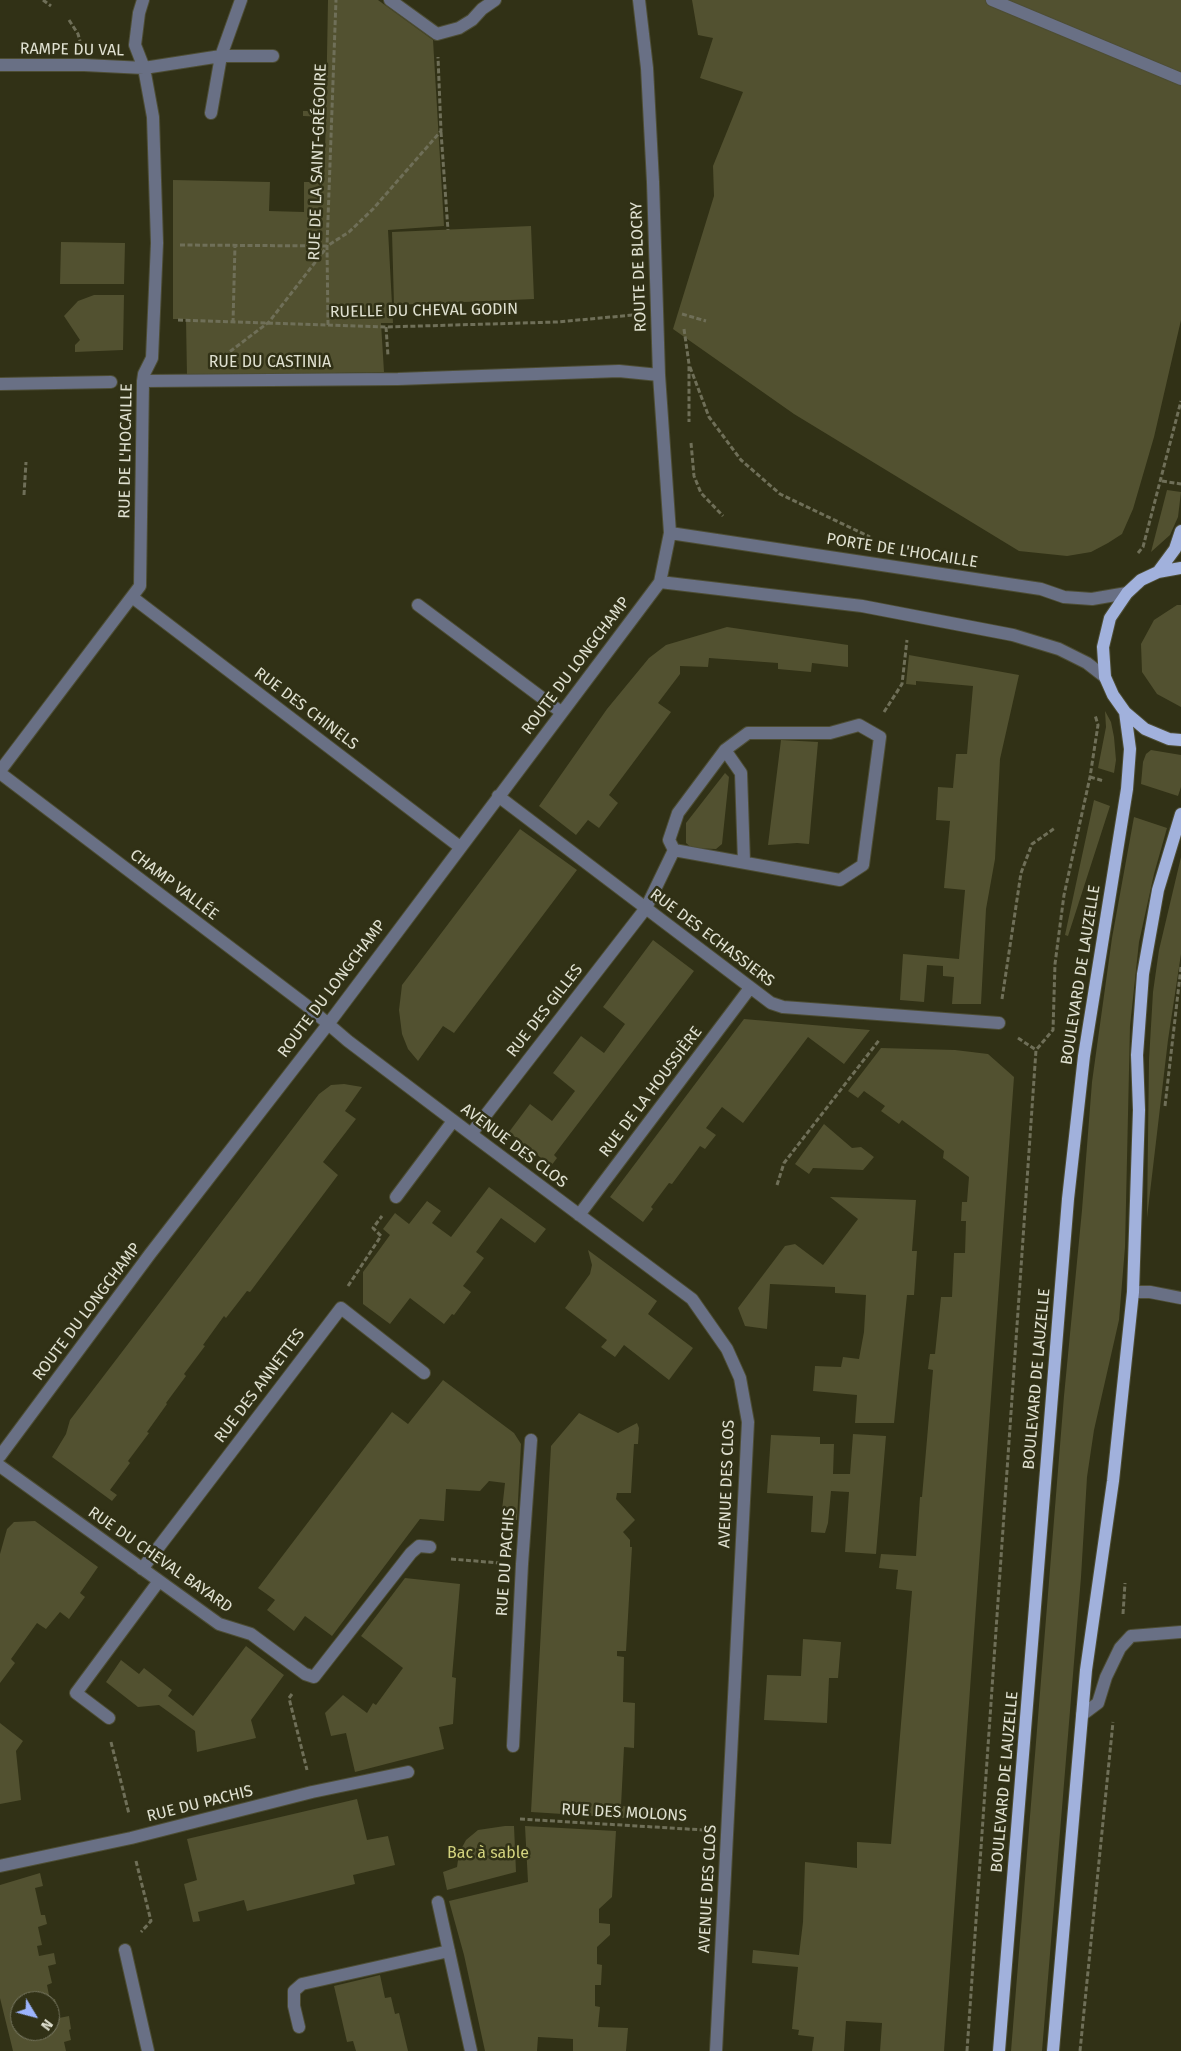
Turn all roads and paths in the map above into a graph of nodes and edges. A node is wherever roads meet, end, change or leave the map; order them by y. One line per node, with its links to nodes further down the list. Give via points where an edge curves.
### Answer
1 (43, 0): 9 (path)
2 (144, 0): 14 (street, RUE DE L'HOCAILLE, via 135,44)
3 (241, 0): 11 (street)
4 (336, 0): 21 (path, RUE DE LA SAINT-GRÉGOIRE)
5 (390, 0): 10 (street)
6 (496, 0): 10 (street, via 459,28)
7 (638, 0): 23 (street, ROUTE DE BLOCRY, via 647,68)
8 (992, 0): 15 (street)
9 (51, 6)
10 (437, 34): 17 (path)
11 (222, 56): 12 (street, RAMPE DU VAL); 14 (street, RAMPE DU VAL); 16 (street)
12 (273, 56)
13 (0, 65): 14 (street, RAMPE DU VAL)
14 (144, 68): 19 (street, RUE DE L'HOCAILLE, via 153,117)
15 (1181, 79)
16 (211, 113)
17 (440, 131): 18 (path); 21 (path, via 373,209 349,232)
18 (448, 230)
19 (157, 243): 20 (path); 24 (street, RUE DE L'HOCAILLE)
20 (235, 245): 21 (path); 27 (path)
21 (327, 246): 26 (path); 28 (path, RUE DE LA SAINT-GRÉGOIRE)
22 (682, 314): 23 (path, RUELLE DU CHEVAL GODIN); 25 (path, RUELLE DU CHEVAL GODIN); 29 (path)
23 (656, 315): 28 (path, RUELLE DU CHEVAL GODIN, via 386,327); 30 (street, ROUTE DE BLOCRY)
24 (155, 319): 27 (path, RUELLE DU CHEVAL GODIN); 32 (street, RUE DE L'HOCAILLE, via 152,358)
25 (706, 321)
26 (269, 322): 27 (path, RUELLE DU CHEVAL GODIN); 28 (path, RUELLE DU CHEVAL GODIN); 31 (path)
27 (232, 323)
28 (328, 325)
29 (689, 364): 36 (path); 45 (path, via 709,416 741,460 780,494 878,540)
30 (659, 374): 31 (street, RUE DU CASTINIA, via 619,371 398,379); 44 (street, ROUTE DE BLOCRY)
31 (190, 380): 32 (street, RUE DU CASTINIA)
32 (143, 381): 51 (street, RUE DE L'HOCAILLE, via 140,586)
33 (111, 382): 34 (street)
34 (0, 384)
35 (1181, 401): 39 (path)
36 (689, 426)
37 (690, 434): 42 (path, via 694,476 701,493)
38 (26, 462): 41 (path)
39 (1162, 481): 40 (path); 46 (path, via 1143,547)
40 (1181, 484)
41 (24, 495)
42 (724, 517)
43 (1181, 531): 48 (main road, via 1175,549)
44 (670, 533): 49 (street, ROUTE DU LONGCHAMP); 50 (street, PORTE DE L'HOCAILLE, via 1041,589 1064,597 1092,598)
45 (860, 538)
46 (1134, 557)
47 (1181, 568): 48 (main road)
48 (1158, 572): 50 (main road, via 1141,580)
49 (660, 582): 54 (street, via 862,606 1013,635 1058,649 1087,663); 56 (street, ROUTE DU LONGCHAMP)
50 (1127, 593): 54 (main road, via 1110,618 1104,640)
51 (132, 597): 61 (street, RUE DE L'HOCAILLE); 65 (street, RUE DES CHINELS)
52 (418, 605): 56 (street)
53 (907, 640): 58 (path, via 902,684)
54 (1105, 677): 57 (main road)
55 (1092, 707): 108 (path, via 1098,725 1064,895 1054,964 1053,1030 1036,1050)
56 (561, 712): 62 (street, ROUTE DU LONGCHAMP)
57 (1125, 712): 59 (main road, via 1145,729 1169,739); 109 (main road, BOULEVARD DE LAUZELLE, via 1130,749 1127,789 1084,1056 1068,1199)
58 (871, 732): 60 (street, via 859,725 830,733 748,733); 67 (street, via 880,737 862,865 840,880)
59 (1181, 740)
60 (725, 750): 66 (street, via 678,813 669,840); 67 (street, via 741,772)
61 (0, 772): 73 (street, CHAMP VALLÉE)
62 (498, 796): 65 (street, ROUTE DU LONGCHAMP); 68 (street, RUE DES ECHASSIERS)
63 (1181, 814): 80 (main road, via 1158,890 1143,974 1137,1056 1139,1110)
64 (1055, 828): 74 (path, via 1032,844 1020,872)
65 (460, 847): 73 (street, ROUTE DU LONGCHAMP)
66 (674, 850): 67 (street); 68 (street, RUE DES GILLES)
67 (744, 862)
68 (646, 908): 69 (street, RUE DES ECHASSIERS); 76 (street, RUE DES GILLES)
69 (750, 988): 72 (street, RUE DES ECHASSIERS, via 771,1003 784,1007); 79 (street, RUE DE LA HOUSSIÈRE)
70 (1181, 1001): 71 (path)
71 (1176, 1006)
72 (896, 1016): 74 (street, RUE DES ECHASSIERS); 77 (path, via 784,1163)
73 (328, 1023): 75 (street, AVENUE DES CLOS); 85 (street, ROUTE DU LONGCHAMP)
74 (999, 1023)
75 (453, 1121): 76 (street, AVENUE DES CLOS); 78 (street)
76 (470, 1134): 79 (street, AVENUE DES CLOS)
77 (777, 1185)
78 (396, 1197): 82 (path, via 373,1228 381,1236 349,1283)
79 (579, 1215): 99 (street, AVENUE DES CLOS, via 692,1299 727,1349 740,1378 748,1422)
80 (1133, 1292): 81 (street); 93 (main road, via 1113,1481)
81 (1181, 1298)
82 (340, 1308): 83 (street); 89 (street, RUE DES ANNETTES)
83 (424, 1373)
84 (531, 1440): 88 (street, RUE DU PACHIS)
85 (0, 1456)
86 (0, 1466): 89 (street, RUE DU CHEVAL BAYARD)
87 (430, 1547): 88 (path, via 442,1558); 92 (street, via 418,1546 411,1553 314,1677)
88 (522, 1564): 95 (street, RUE DU PACHIS)
89 (142, 1569): 90 (street, RUE DU CHEVAL BAYARD)
90 (159, 1582): 92 (street, RUE DU CHEVAL BAYARD, via 219,1624 251,1634); 94 (street, via 76,1693)
91 (1181, 1632): 93 (street, via 1131,1636 1120,1648 1098,1702)
92 (305, 1674): 97 (path, via 289,1698)
93 (1082, 1714): 110 (main road)
94 (109, 1718)
95 (513, 1746)
96 (408, 1772): 97 (street, RUE DU PACHIS)
97 (312, 1792): 100 (street, RUE DU PACHIS, via 130,1838)
98 (520, 1820): 99 (path, RUE DES MOLONS)
99 (727, 1831): 107 (street, AVENUE DES CLOS)
100 (0, 1866)
101 (438, 1902): 103 (street)
102 (125, 1950): 105 (street)
103 (449, 1951): 104 (street, via 302,1984 294,1991); 106 (street)
104 (299, 2027)
105 (148, 2051)
106 (471, 2051)
107 (716, 2051)
108 (967, 2051)
109 (1000, 2051)
110 (1053, 2051)

